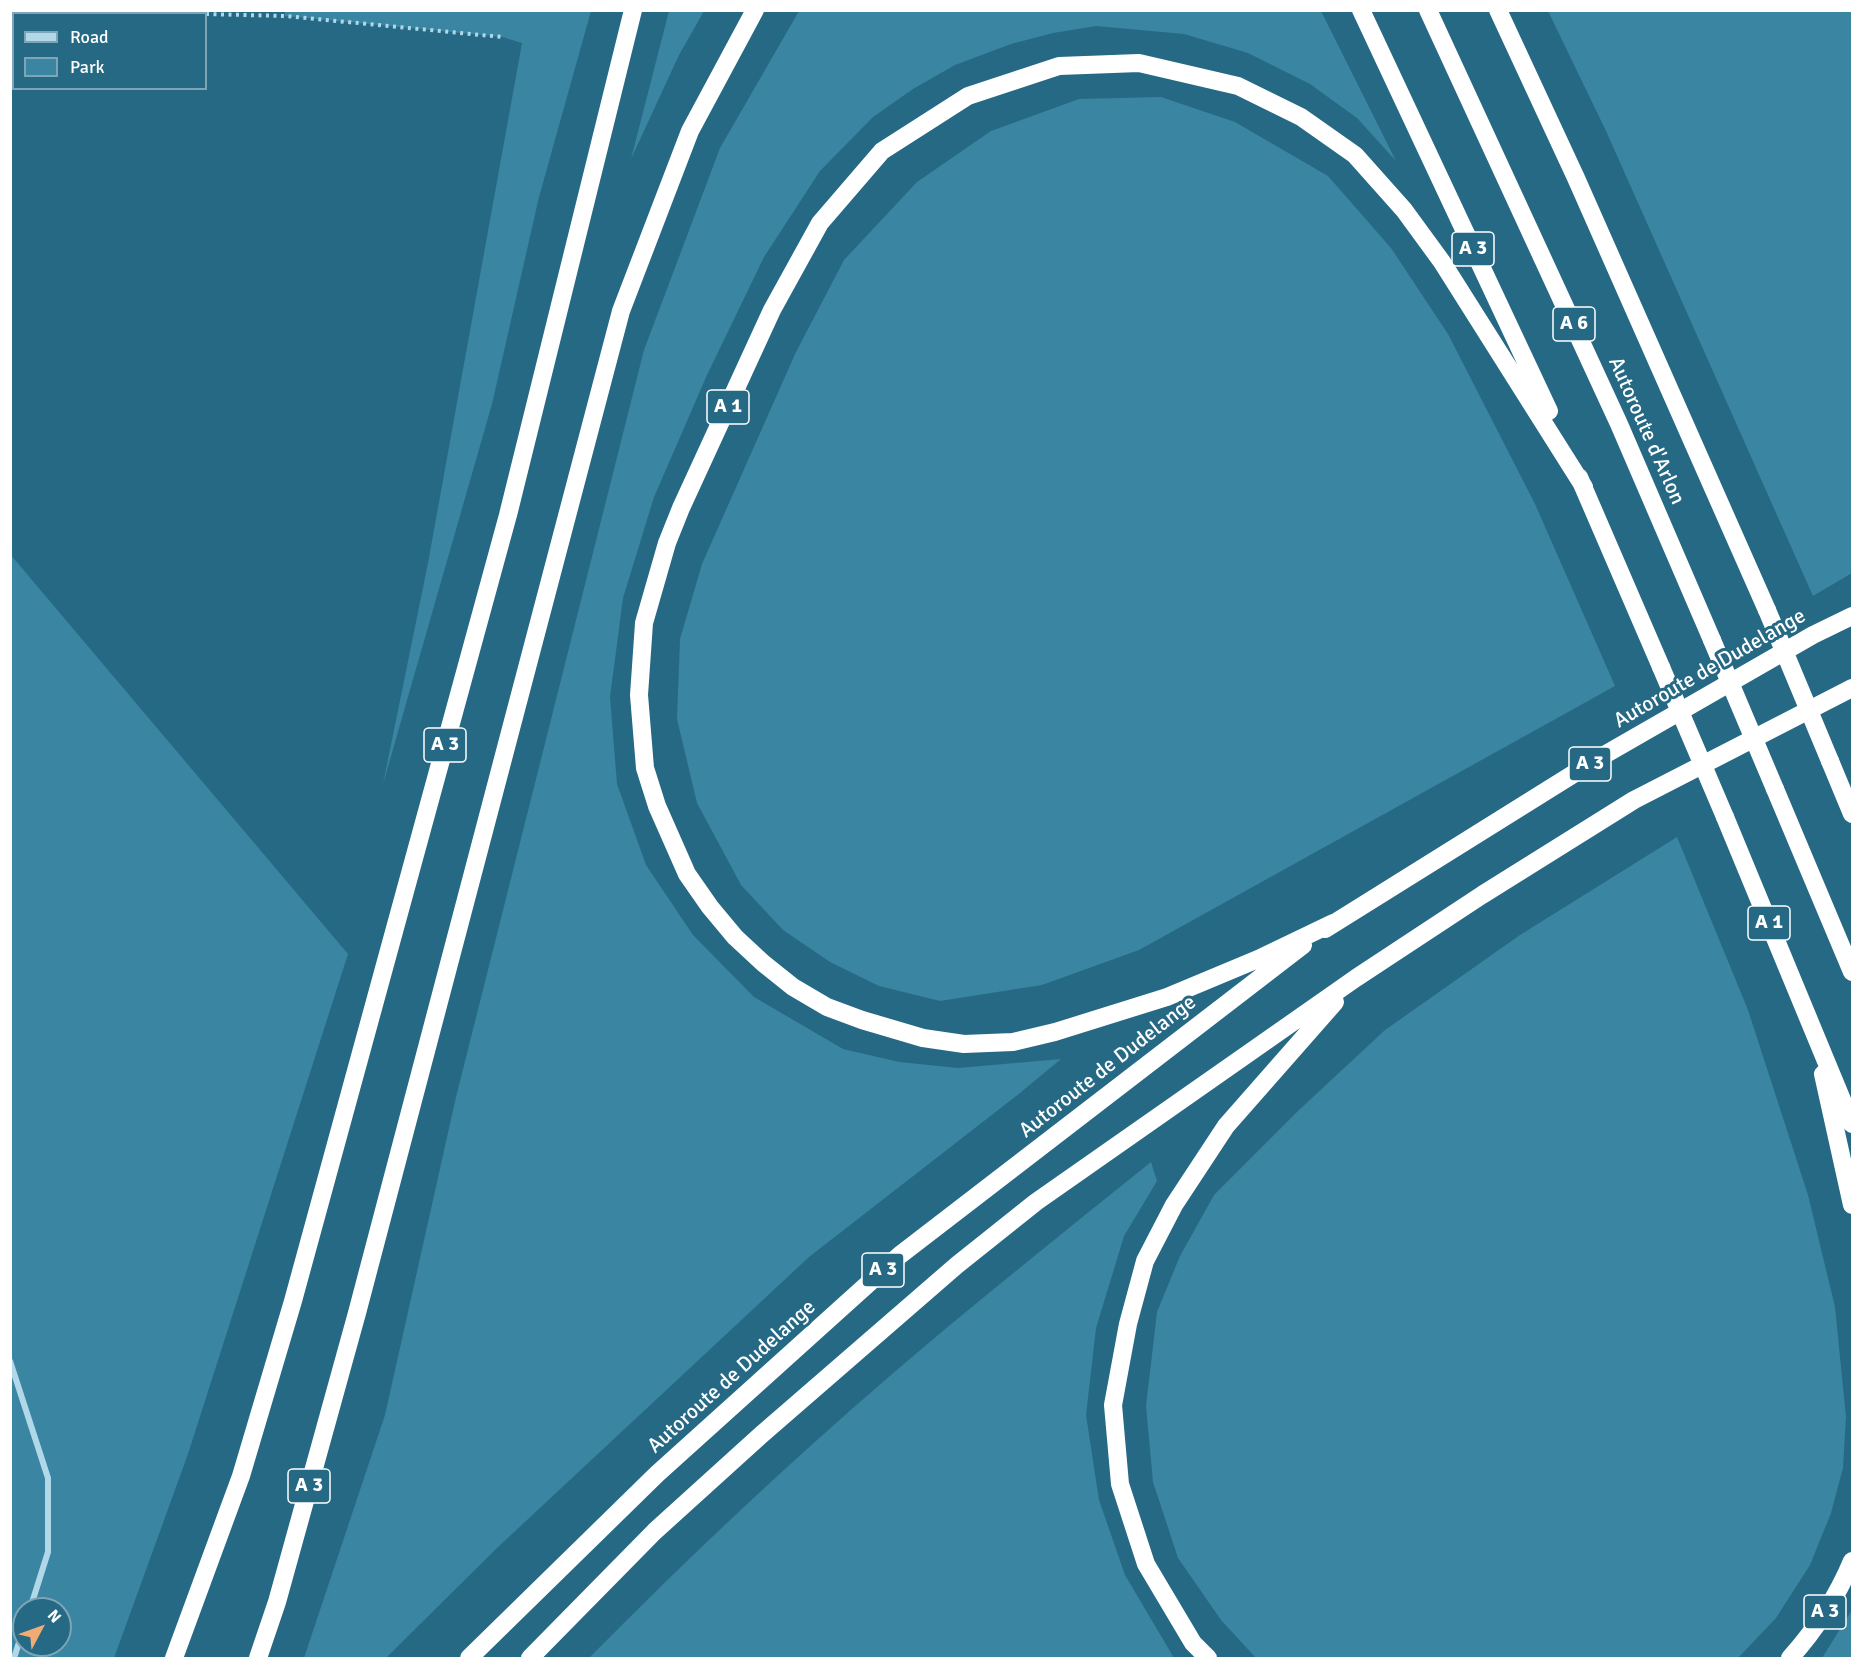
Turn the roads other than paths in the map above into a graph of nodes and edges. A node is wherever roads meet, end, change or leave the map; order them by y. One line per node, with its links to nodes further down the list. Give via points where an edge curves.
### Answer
1 (633, 10): 19 (highway, A 3, via 508,515 293,1301 241,1476)
2 (755, 10): 20 (highway, A 3, via 690,131 621,311 357,1313)
3 (1362, 10): 6 (highway, A 3)
4 (1428, 10): 11 (highway, Autoroute d'Arlon / A 6, bridge, via 1619,424)
5 (1498, 10): 9 (highway, Autoroute d'Arlon, bridge, via 1767,610)
6 (1584, 487): 10 (highway, A 1, via 1442,262 1404,210 1355,155 1301,117 1238,86 1139,63 1059,66 979,92 882,151 820,223 772,310 681,508 644,623 639,695 645,768 687,874 710,907 763,963 827,1007 923,1038 964,1044 1013,1042 1167,997); 13 (highway, A 1, bridge)
7 (1852, 616): 10 (highway, Autoroute de Dudelange / A 3, via 1599,758)
8 (1852, 688): 12 (highway, A 3, via 1634,800)
9 (1852, 814)
10 (1333, 923): 21 (highway, Autoroute de Dudelange / A 3, via 900,1255 657,1474)
11 (1852, 972)
12 (1356, 978): 22 (highway, A 3, via 1036,1202 957,1265 655,1531); 23 (highway, A 3, via 1220,1136 1174,1205 1145,1261 1128,1324 1113,1405 1120,1484 1146,1564 1193,1643)
13 (1814, 1028): 14 (highway, A 1); 15 (highway)
14 (1852, 1124)
15 (1852, 1205)
16 (10, 1360): 18 (street, via 48,1478 48,1552)
17 (1852, 1561): 24 (highway, A 3, via 1811,1635)
18 (34, 1597)
19 (174, 1659)
20 (258, 1659)
21 (469, 1659)
22 (530, 1659)
23 (1208, 1659)
24 (1790, 1659)

